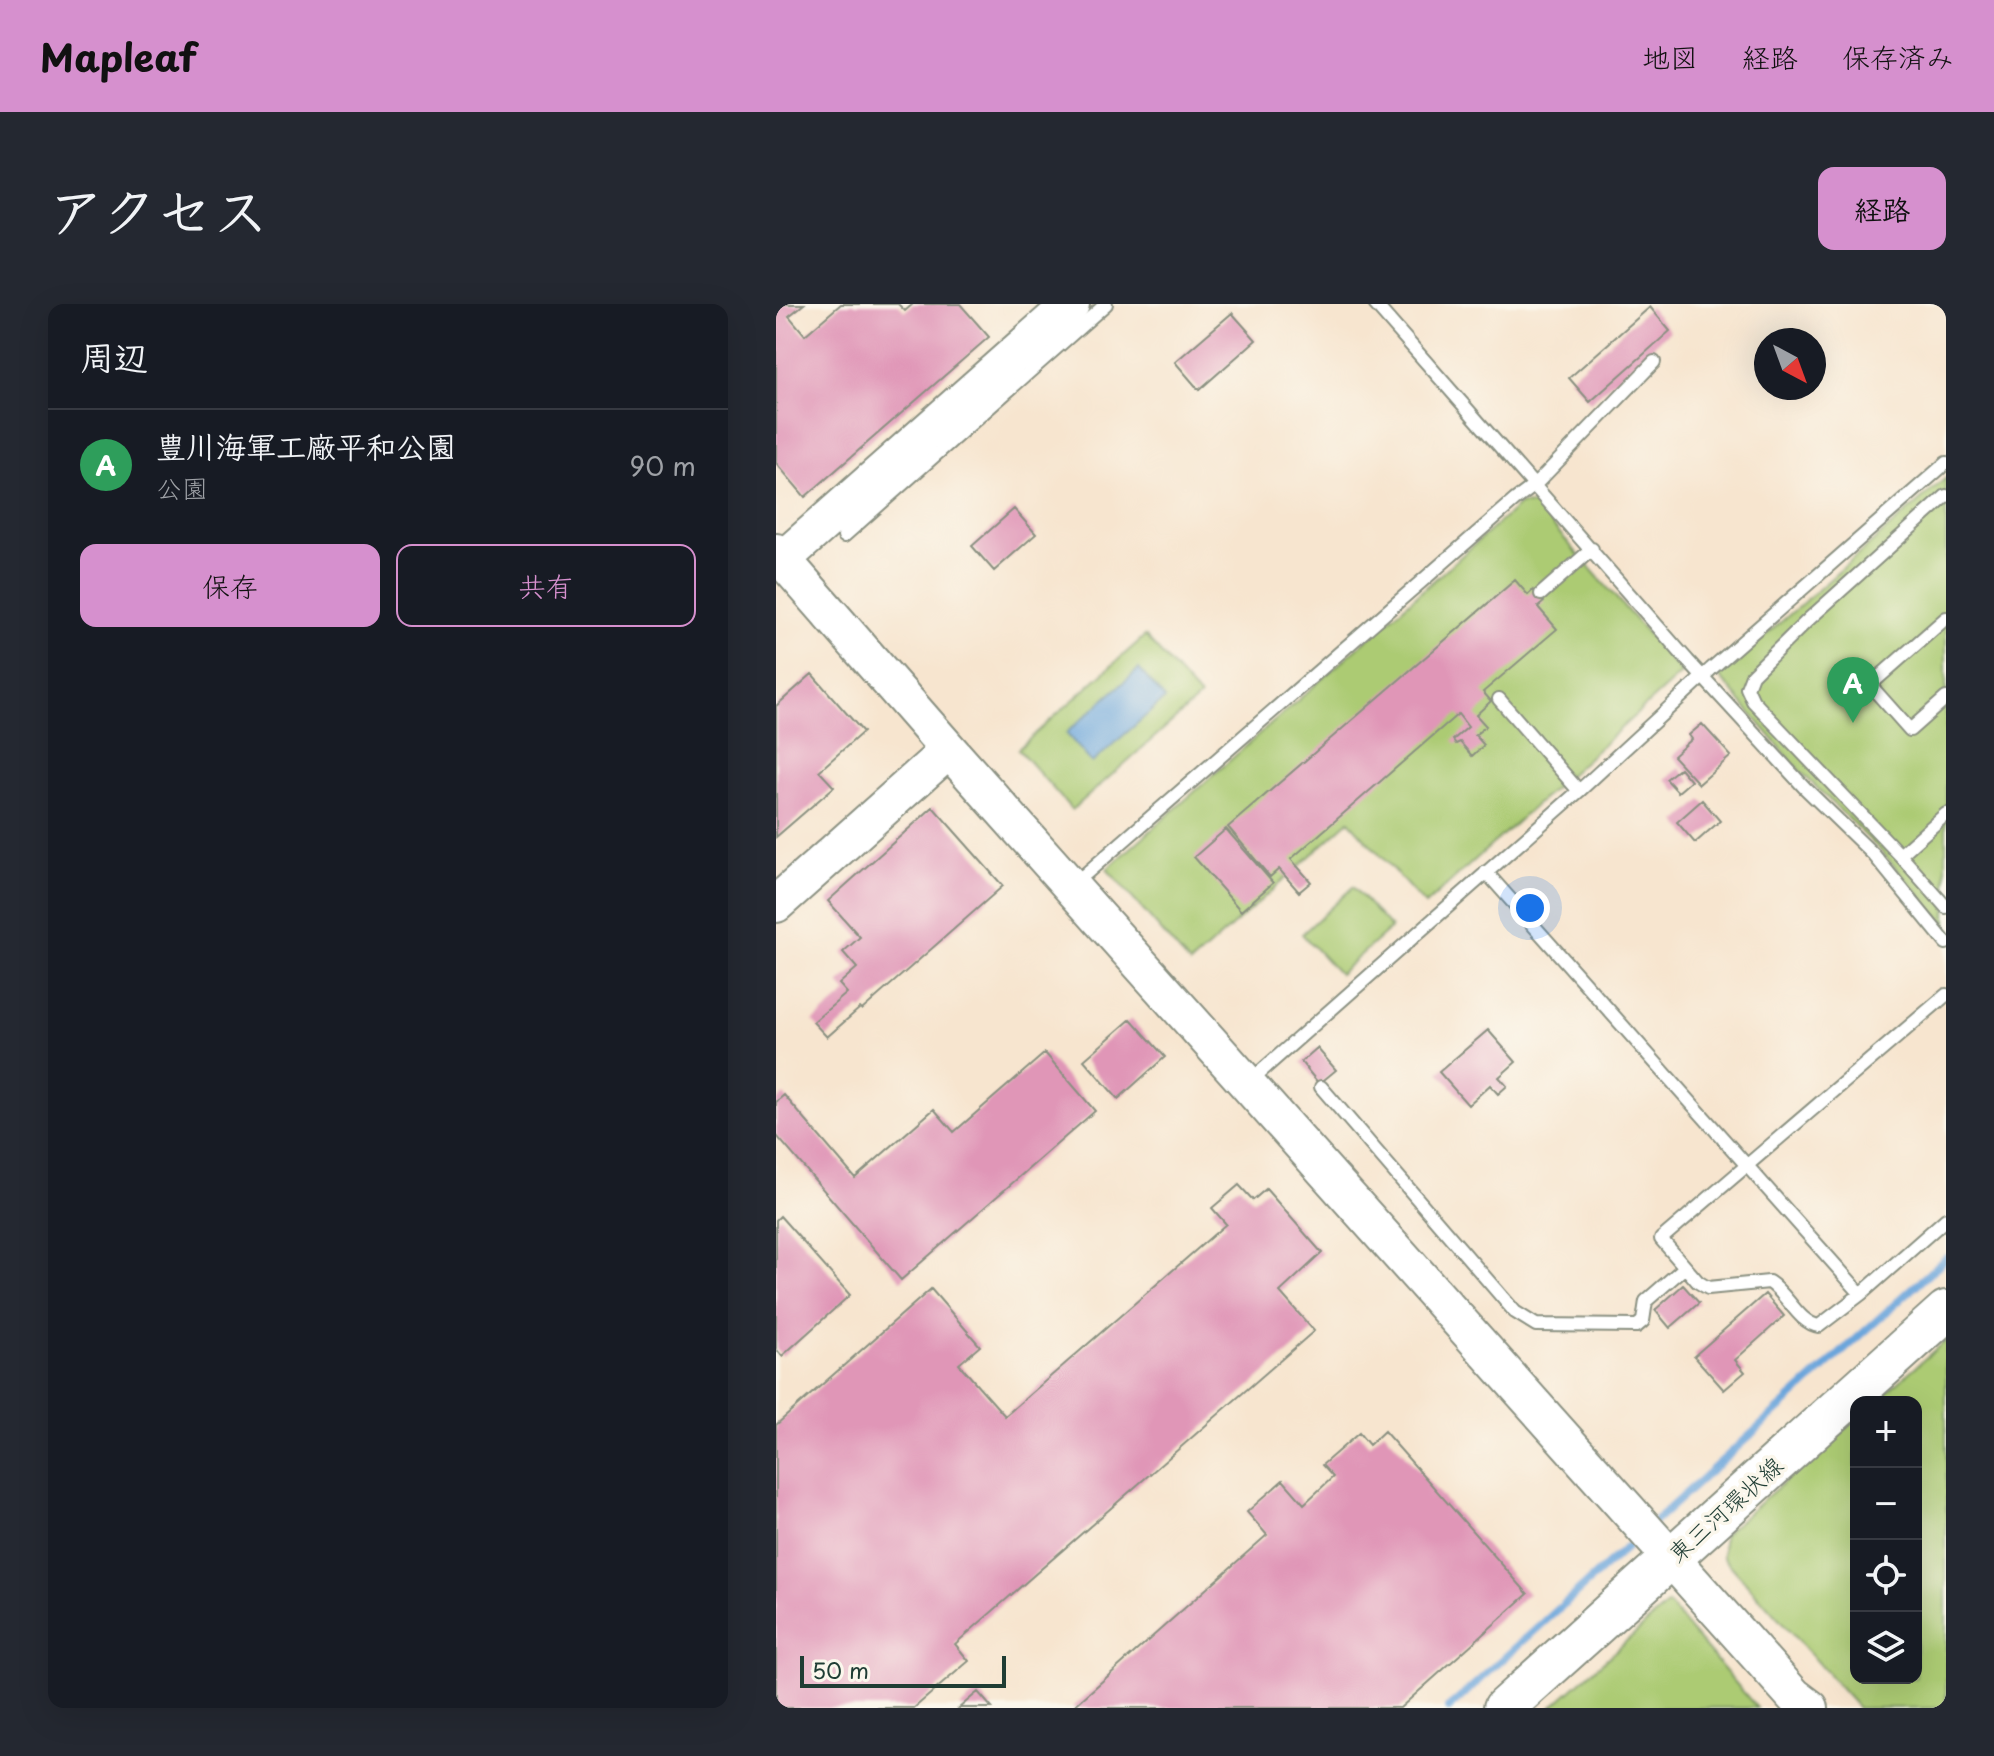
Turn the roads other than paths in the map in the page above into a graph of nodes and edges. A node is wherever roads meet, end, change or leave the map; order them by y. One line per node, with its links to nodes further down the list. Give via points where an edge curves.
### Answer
1 (1071, 304): 10 (street)
2 (1106, 304): 8 (lane)
3 (1375, 304): 6 (lane)
4 (1654, 362): 6 (lane)
5 (1946, 463): 13 (lane)
6 (1535, 485): 9 (lane); 21 (lane)
7 (1946, 496): 19 (lane, via 1809,619 1752,675 1747,688 1753,701)
8 (844, 536)
9 (1592, 549): 11 (lane); 13 (lane)
10 (779, 556): 16 (street)
11 (1541, 594)
12 (1946, 618): 14 (lane, via 1870,685 1910,730)
13 (1704, 676): 17 (lane); 24 (lane, via 1874,855)
14 (1946, 698)
15 (1499, 699): 17 (lane)
16 (949, 750): 21 (street); 22 (street)
17 (1579, 791): 20 (lane)
18 (1946, 814): 19 (lane)
19 (1900, 855): 23 (lane)
20 (1486, 872): 26 (lane); 28 (lane)
21 (1071, 887): 26 (street)
22 (776, 904)
23 (1946, 907)
24 (1946, 943)
25 (1946, 995): 28 (lane)
26 (1248, 1083): 33 (street)
27 (1321, 1087): 30 (lane, via 1525,1321 1637,1326 1646,1301)
28 (1746, 1164): 30 (lane, via 1661,1239); 31 (lane)
29 (1946, 1219): 31 (lane)
30 (1685, 1267): 31 (lane, via 1708,1288 1769,1282 1819,1326)
31 (1861, 1294)
32 (1946, 1311): 33 (main road, 東三河環状線)
33 (1672, 1559): 34 (main road, 東三河環状線); 35 (street)
34 (1504, 1708)
35 (1810, 1708)

